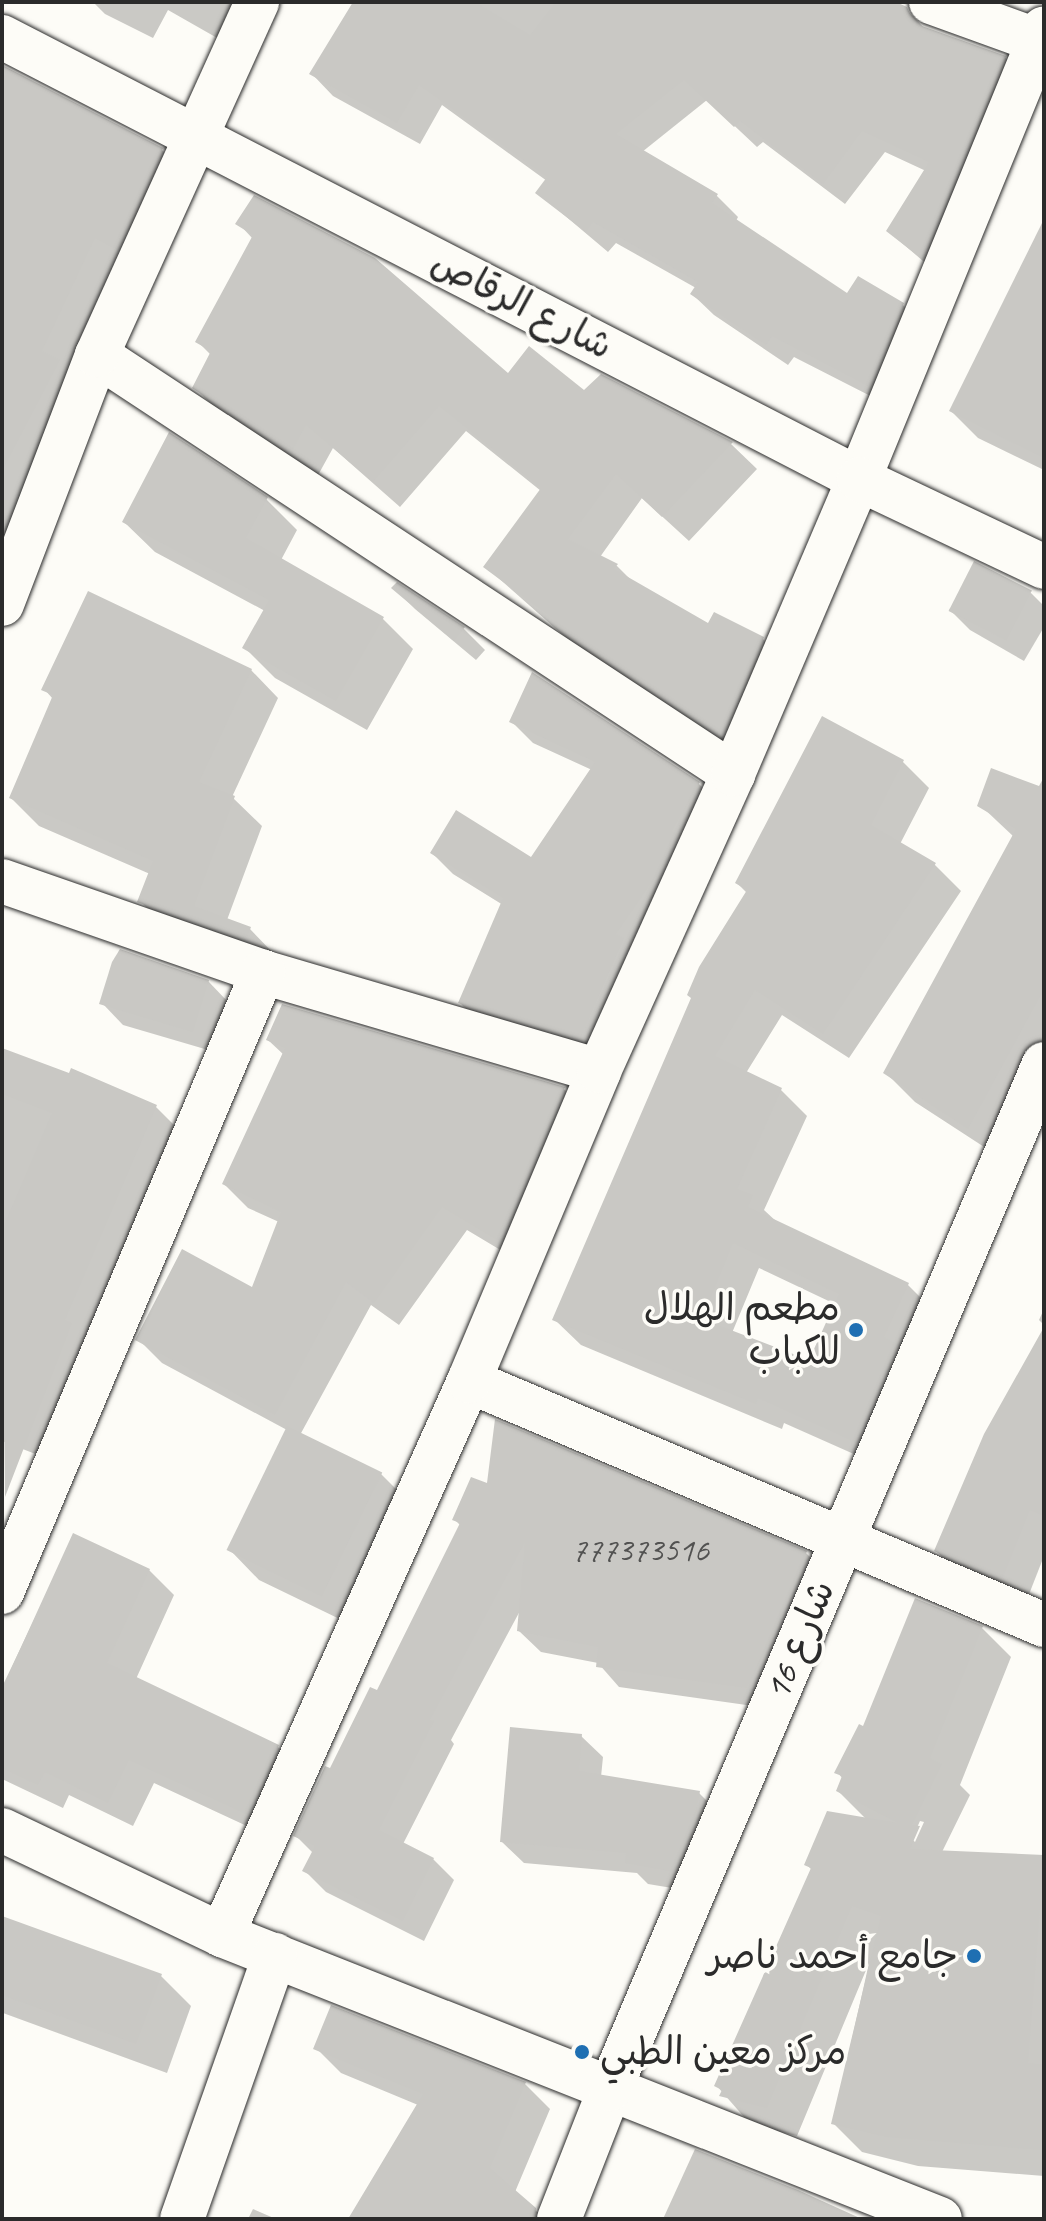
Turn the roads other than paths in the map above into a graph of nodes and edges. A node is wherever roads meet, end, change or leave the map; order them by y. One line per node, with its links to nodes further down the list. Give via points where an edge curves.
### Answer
1 (257, 2): 5 (street)
2 (931, 2): 4 (street)
3 (2, 37): 5 (street, شارع الرقاص)
4 (1042, 37): 7 (street)
5 (197, 134): 6 (street); 7 (street, شارع الرقاص)
6 (97, 355): 9 (street); 10 (street)
7 (859, 479): 8 (street, شارع الرقاص); 10 (street)
8 (1044, 567)
9 (2, 604)
10 (733, 774): 14 (street)
11 (2, 881): 12 (street)
12 (263, 972): 14 (street); 17 (street)
13 (1044, 1064): 16 (street, شارع 16)
14 (599, 1071): 15 (street)
15 (469, 1381): 16 (street); 20 (street)
16 (841, 1539): 18 (street); 22 (street, شارع 16)
17 (2, 1592)
18 (1044, 1625)
19 (2, 1830): 20 (street)
20 (222, 1935): 21 (street)
21 (275, 1955): 22 (street); 23 (street)
22 (610, 2089): 24 (street, شارع 16); 25 (street)
23 (182, 2219)
24 (559, 2219)
25 (940, 2219)

